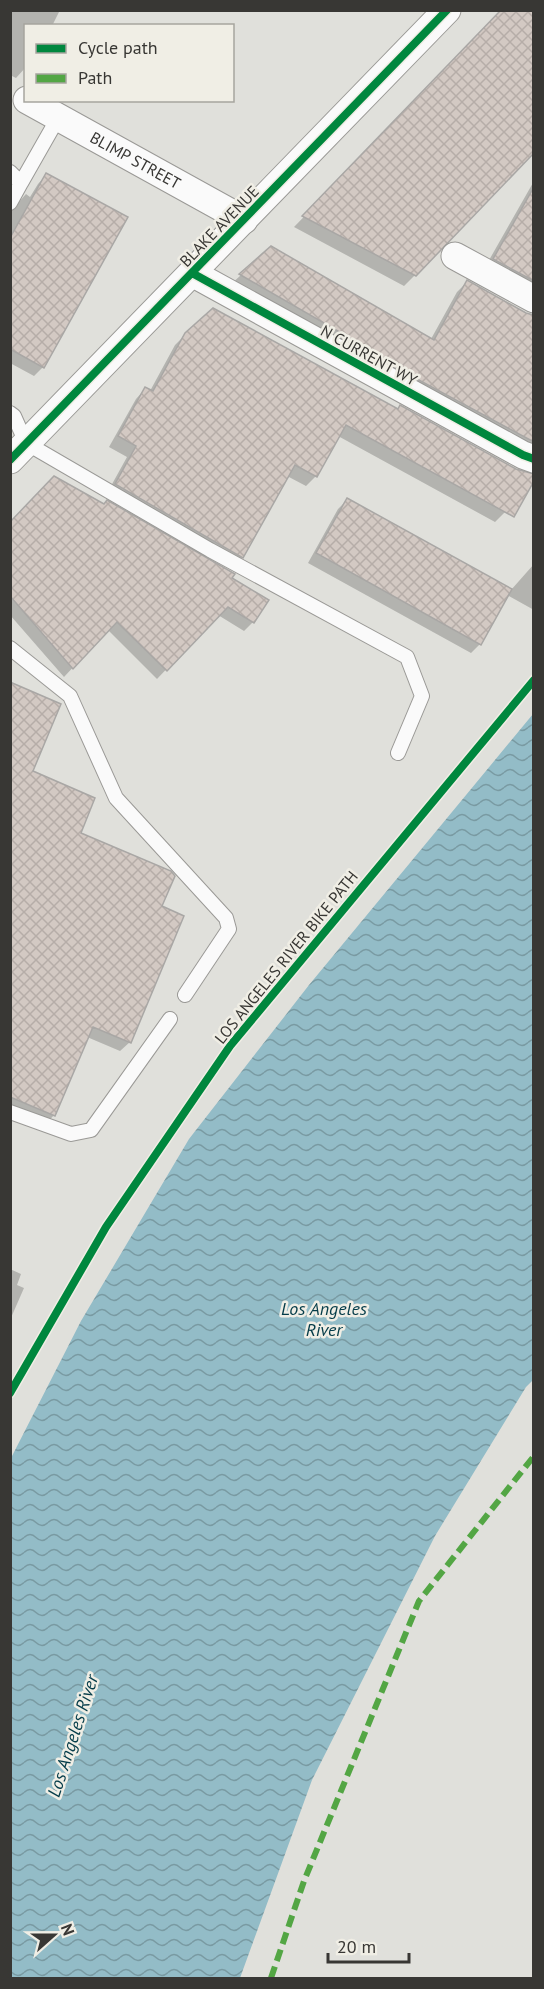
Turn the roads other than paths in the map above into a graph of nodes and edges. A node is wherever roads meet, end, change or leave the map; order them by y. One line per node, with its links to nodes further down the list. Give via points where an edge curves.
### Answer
1 (447, 10): 9 (street, BLAKE AVENUE)
2 (10, 92): 3 (street, BLIMP STREET)
3 (24, 99)
4 (30, 102): 5 (street, BLIMP STREET)
5 (58, 118): 7 (lane); 9 (street, BLIMP STREET)
6 (10, 172): 7 (lane)
7 (21, 183): 8 (lane)
8 (10, 203)
9 (244, 220): 11 (street, BLAKE AVENUE)
10 (455, 256): 12 (street)
11 (192, 273): 14 (street, BLAKE AVENUE); 15 (street, N CURRENT WY)
12 (534, 299)
13 (10, 413): 14 (lane, via 14,416)
14 (18, 451): 17 (lane, via 407,657 422,696)
15 (534, 459)
16 (10, 648): 18 (lane, via 70,696 116,798 226,918 229,928)
17 (398, 753)
18 (185, 995)
19 (170, 1019): 20 (lane, via 90,1130 71,1134)
20 (10, 1112)

